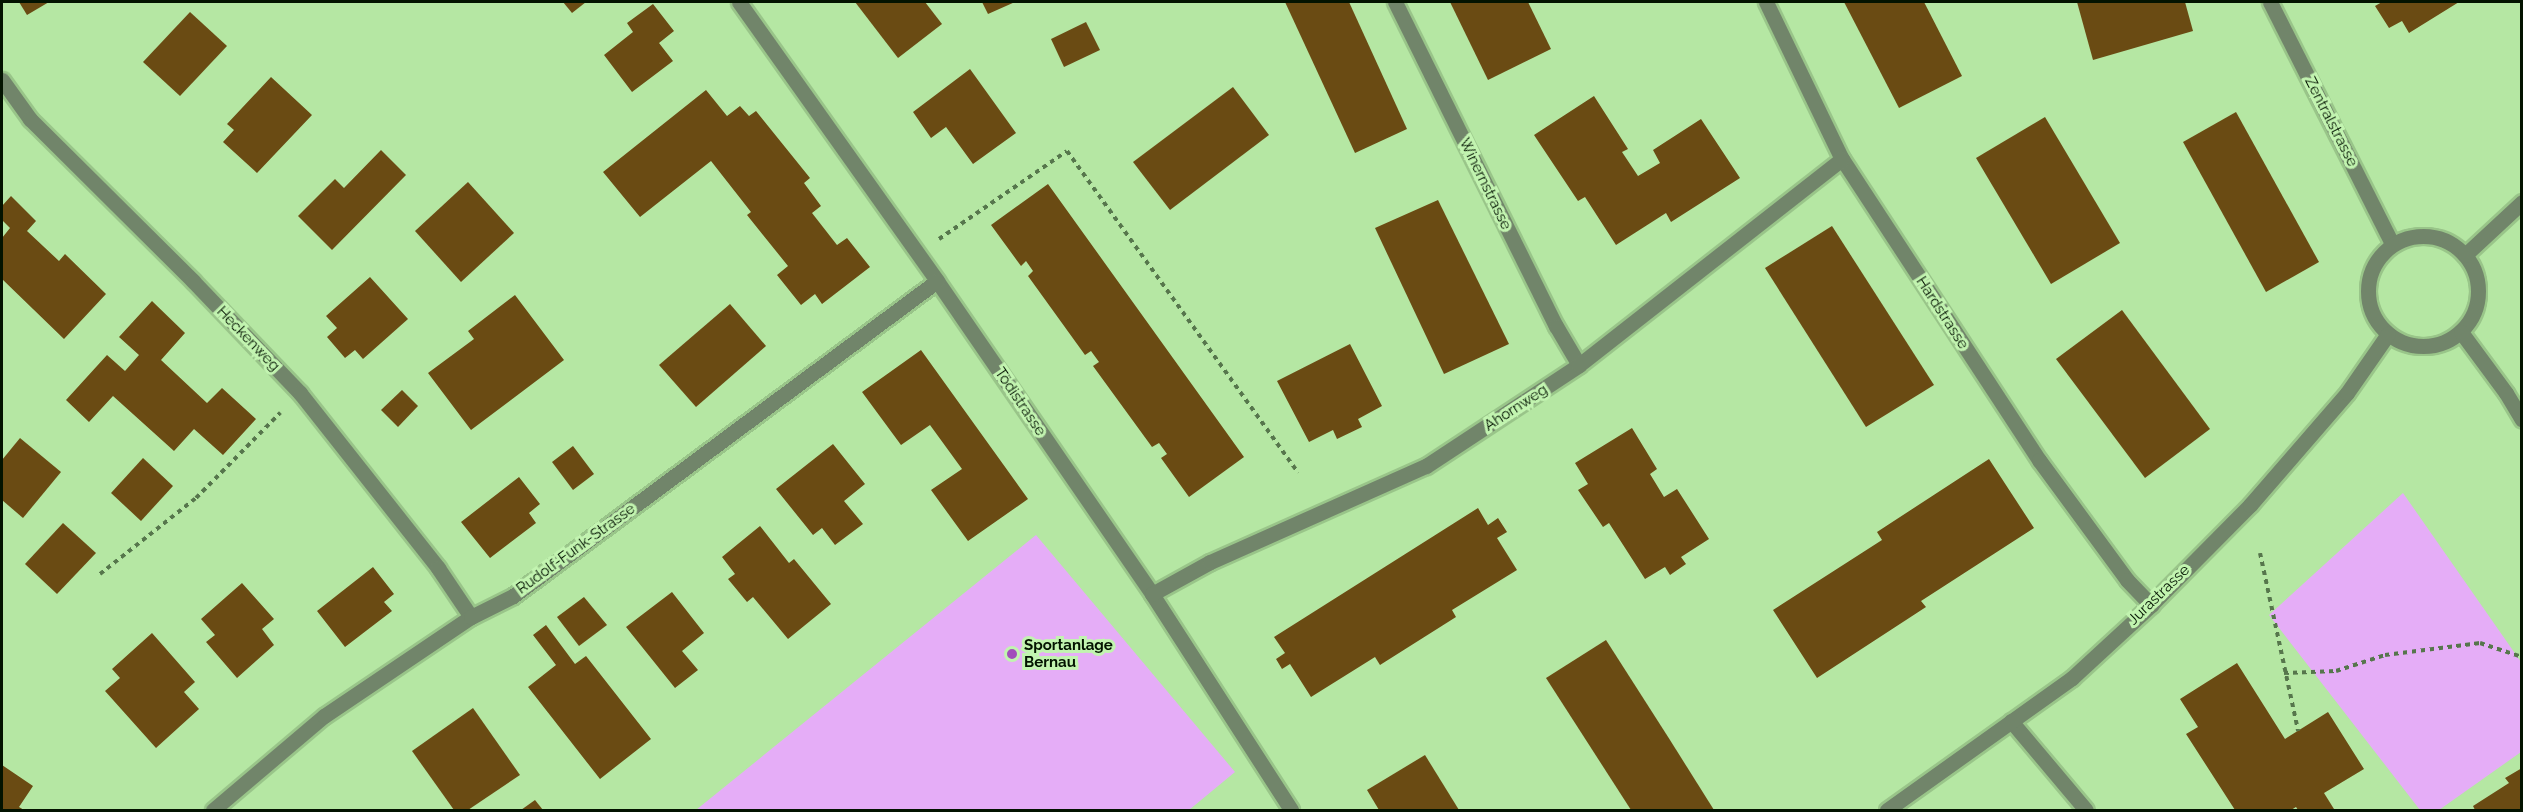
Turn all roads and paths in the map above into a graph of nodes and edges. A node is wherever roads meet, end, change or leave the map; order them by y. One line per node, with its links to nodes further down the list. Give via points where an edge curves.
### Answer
1 (1395, 2): 14 (street, Winernstrasse)
2 (1766, 2): 6 (street, Hardstrasse)
3 (2270, 2): 9 (street, Zentralstrasse)
4 (743, 3): 11 (street, Tödistrasse)
5 (2, 80): 15 (street, Heckenweg, via 30,119)
6 (1842, 159): 14 (street, Ahornweg); 21 (street, Hardstrasse, via 2039,460 2127,580)
7 (2522, 202): 10 (street)
8 (939, 239): 17 (path, via 1067,151)
9 (2392, 244): 10 (street, via 2411,236 2431,236 2449,242); 13 (street, via 2378,258 2369,276 2367,295 2372,314)
10 (2465, 255): 12 (street, via 2473,266 2478,286 2477,305)
11 (937, 281): 20 (street, Tödistrasse); 22 (street, Rudolf-Funk-Strasse, via 513,596)
12 (2461, 332): 13 (street, via 2442,343 2423,347 2404,344); 16 (street)
13 (2388, 334): 21 (street, Jurastrasse, via 2347,393 2250,505)
14 (1579, 365): 20 (street, Ahornweg, via 1426,466 1210,562)
15 (300, 393): 19 (path, via 196,498); 22 (street, Heckenweg, via 438,568)
16 (2522, 420)
17 (1298, 473)
18 (2260, 553): 24 (path)
19 (100, 574)
20 (1152, 594): 28 (street, Tödistrasse)
21 (2151, 605): 25 (street, Jurastrasse, via 2072,678)
22 (471, 617): 27 (street, Rudolf-Funk-Strasse, via 324,716)
23 (2522, 657): 24 (path, via 2480,643 2385,655 2336,671)
24 (2284, 673): 26 (path)
25 (2011, 721): 29 (street, Jurastrasse); 30 (street)
26 (2298, 731)
27 (213, 810)
28 (1291, 810)
29 (1887, 810)
30 (2086, 810)

